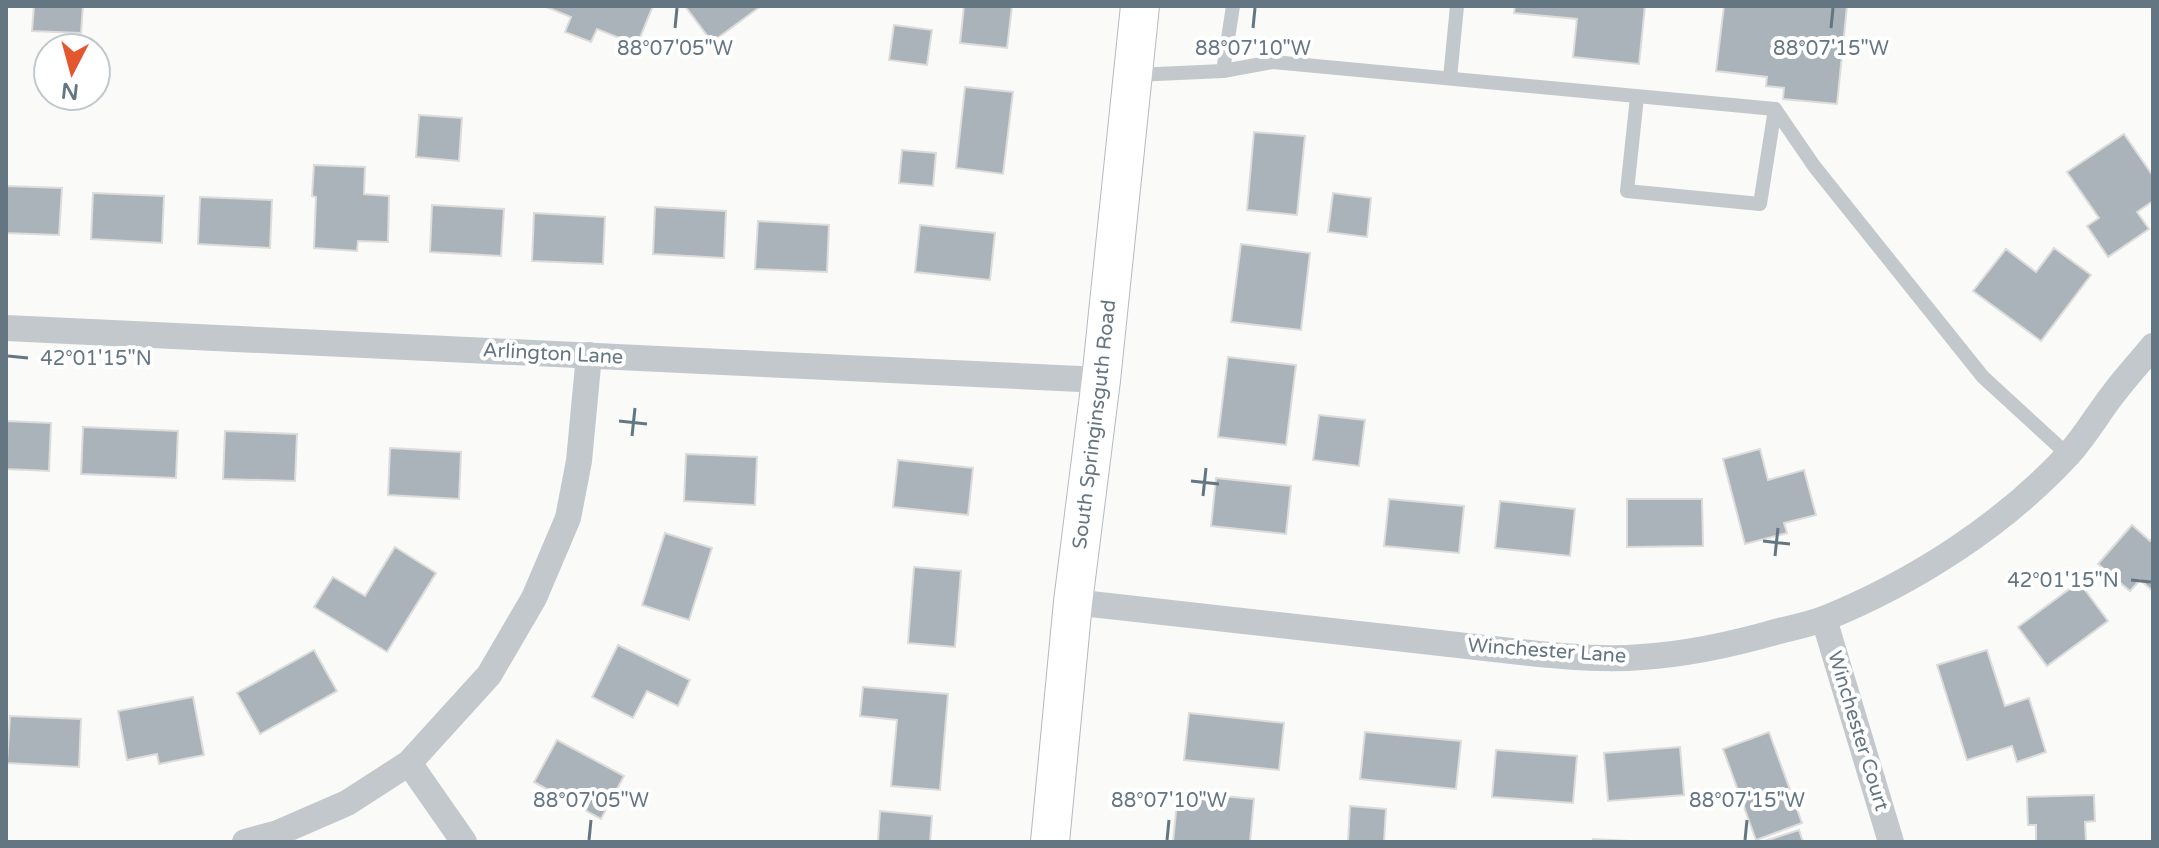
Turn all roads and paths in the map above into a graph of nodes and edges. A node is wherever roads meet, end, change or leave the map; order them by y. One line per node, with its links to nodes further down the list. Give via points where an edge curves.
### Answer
1 (1140, 6): 5 (street, South Springinsguth Road)
2 (1233, 6): 4 (lane)
3 (1457, 6): 6 (lane)
4 (1223, 71): 5 (lane); 6 (lane, via 1273,62)
5 (1133, 75): 12 (street, South Springinsguth Road)
6 (1450, 78): 7 (lane)
7 (1637, 97): 8 (lane); 8 (lane, via 1627,191 1760,204)
8 (1775, 109): 13 (lane, via 1814,166 1983,377)
9 (6, 328): 11 (street, Arlington Lane)
10 (2153, 346): 13 (street, Winchester Lane)
11 (589, 355): 12 (street, Arlington Lane); 16 (street, via 568,518 534,598 489,675)
12 (1101, 380): 14 (street, South Springinsguth Road)
13 (2068, 455): 15 (street, Winchester Lane, via 2024,497 1950,552)
14 (1073, 602): 15 (street, Winchester Lane, via 1591,658 1683,653); 19 (street, South Springinsguth Road)
15 (1824, 619): 20 (street, Winchester Court)
16 (409, 763): 17 (street, via 347,803); 18 (street)
17 (245, 842)
18 (464, 842)
19 (1050, 842)
20 (1891, 842)

